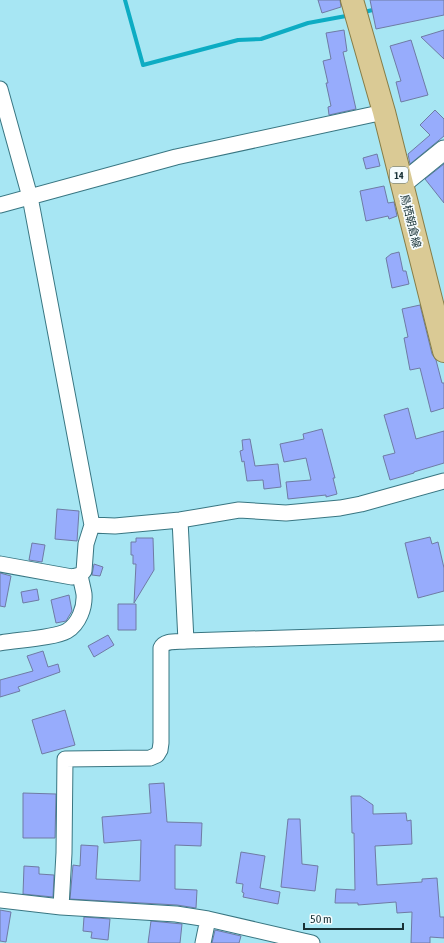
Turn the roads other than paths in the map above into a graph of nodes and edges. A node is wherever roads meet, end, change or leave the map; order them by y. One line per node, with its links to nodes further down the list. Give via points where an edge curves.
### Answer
1 (352, 0): 3 (main road, 鳥栖朝倉線 / 14)
2 (0, 89): 6 (street)
3 (384, 112): 5 (main road, 鳥栖朝倉線 / 14); 6 (street, via 176,157)
4 (444, 150): 5 (street)
5 (402, 184): 8 (main road, 鳥栖朝倉線 / 14)
6 (30, 197): 7 (street); 11 (street)
7 (0, 205)
8 (444, 351)
9 (444, 481): 10 (street, via 340,508 286,513 239,510)
10 (180, 520): 11 (street, via 115,526); 15 (street)
11 (92, 525): 13 (street, via 86,544 84,571)
12 (0, 564): 13 (street, via 72,577)
13 (80, 575): 16 (street, via 84,594 83,609 76,624 54,635)
14 (444, 633): 15 (street)
15 (186, 641): 18 (street, via 166,642 160,648 161,743 157,756 65,759)
16 (0, 643)
17 (0, 900): 18 (street)
18 (61, 907): 19 (street, via 176,914)
19 (208, 919): 20 (street); 21 (street)
20 (203, 943)
21 (312, 943)

